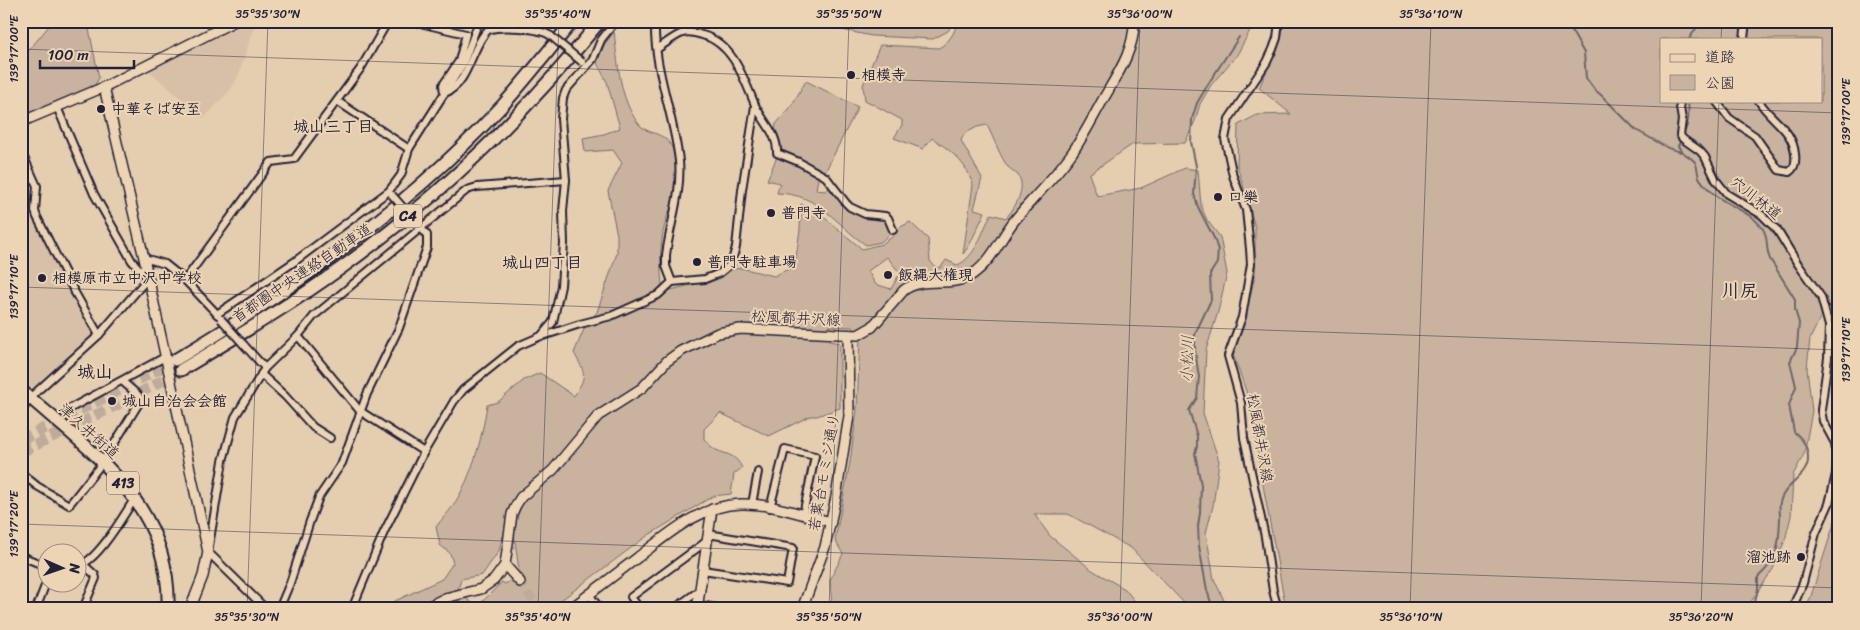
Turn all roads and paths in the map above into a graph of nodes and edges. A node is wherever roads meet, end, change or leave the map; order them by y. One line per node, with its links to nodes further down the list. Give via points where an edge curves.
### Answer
1 (235, 21): 15 (street)
2 (388, 21): 17 (street)
3 (411, 21): 16 (street, via 466,34 458,60 443,85)
4 (479, 21): 16 (street, via 463,64)
5 (573, 21): 39 (highway, 首都圏中央連絡自動車道 / C4, via 503,105 412,193 292,286)
6 (600, 21): 39 (highway, 首都圏中央連絡自動車道 / C4, via 510,122 422,205 343,267 255,325)
7 (616, 21): 14 (street, via 605,34 596,55)
8 (655, 21): 13 (street)
9 (1134, 21): 36 (street, 松風都井沢線, via 1124,60 1078,146 1014,222 989,260 972,275 958,281 923,282 909,286 872,327 858,335)
10 (1279, 21): 87 (street, 松風都井沢線, via 1270,56 1229,119 1225,139 1233,176 1246,210 1250,256 1242,317 1228,356 1241,403 1244,438)
11 (1746, 21): 12 (street)
12 (1744, 38)
13 (657, 49): 21 (street, via 684,33 713,38 725,47); 33 (street, via 679,161 679,184 666,255)
14 (584, 64): 16 (street, bridge, via 551,36 538,30 488,30 459,81); 26 (street, via 563,98 561,119)
15 (104, 86): 22 (street); 30 (street)
16 (444, 93): 24 (street)
17 (337, 101): 24 (street); 32 (street, via 294,159 271,162)
18 (1680, 102): 88 (street, 穴川林道, via 1680,135 1705,157 1727,194 1762,215 1784,239 1822,297 1829,326 1821,410 1835,443 1834,488)
19 (1717, 102): 20 (street, via 1729,118 1755,136 1779,170 1789,172 1796,159 1793,142)
20 (1760, 102)
21 (756, 106): 29 (street, via 776,140 777,153 819,172 846,204 865,214 885,216); 33 (street, via 733,261 713,276)
22 (56, 107): 23 (street); 31 (street, via 94,194 132,260)
23 (21, 122)
24 (409, 149): 27 (street, via 401,174)
25 (21, 151): 35 (street, via 37,186 37,217)
26 (566, 180): 28 (street, via 467,190); 38 (street, via 561,286 552,322)
27 (390, 193): 28 (street, bridge); 34 (street)
28 (421, 228): 37 (street, via 314,316); 48 (street, via 427,235 427,247 399,328)
29 (893, 230)
30 (144, 258): 31 (street); 32 (street, via 165,264)
31 (148, 278): 35 (street); 39 (street)
32 (185, 280): 34 (street)
33 (672, 282): 38 (street, via 658,295 611,316)
34 (219, 316): 40 (street, bridge)
35 (99, 335): 44 (street)
36 (848, 335): 59 (street, 若葉台モミジ通り, via 849,416); 65 (street, 松風都井沢線, via 740,329 718,332 680,351 642,388 598,416 553,470 521,497 512,514)
37 (298, 336): 40 (street); 48 (street)
38 (541, 336): 50 (street, via 518,346 463,390)
39 (174, 362): 41 (street); 61 (street)
40 (263, 371): 49 (street, via 313,427); 61 (street, via 236,417 223,461)
41 (122, 381): 43 (street); 51 (street, via 141,400)
42 (21, 390): 44 (highway, 津久井街道 / 413)
43 (94, 396): 45 (street); 46 (street, via 78,409)
44 (30, 398): 47 (street); 51 (highway, 津久井街道 / 413)
45 (98, 402)
46 (68, 409)
47 (21, 411)
48 (360, 411): 50 (street); 78 (street, via 342,464 319,498)
49 (330, 438)
50 (424, 452): 79 (street, via 384,532)
51 (103, 462): 53 (street, via 69,504); 54 (highway, 津久井街道 / 413)
52 (758, 472): 55 (street)
53 (21, 473)
54 (135, 498): 63 (street, via 106,541); 75 (highway, 津久井街道 / 413, via 160,546 168,583)
55 (752, 504): 56 (street); 57 (street, via 733,504)
56 (770, 508): 58 (street); 58 (street, via 785,449 815,456)
57 (712, 510): 60 (street); 71 (street, via 692,518)
58 (803, 515): 59 (street)
59 (831, 522): 86 (street, 若葉台モミジ通り)
60 (708, 538): 67 (street); 67 (street, via 793,548 787,583); 83 (street, via 631,597)
61 (208, 552): 76 (street); 77 (street)
62 (21, 556): 64 (street)
63 (88, 559)
64 (38, 564)
65 (504, 565): 68 (street); 80 (street, via 494,580 481,589 445,598)
66 (88, 570): 74 (street, via 96,578)
67 (703, 570): 69 (street)
68 (520, 582)
69 (700, 590): 72 (street); 84 (street)
70 (43, 592): 73 (street)
71 (589, 594): 81 (street); 82 (street)
72 (697, 607): 85 (street)
73 (36, 609)
74 (83, 609)
75 (168, 609)
76 (190, 609)
77 (266, 609)
78 (279, 609)
79 (352, 609)
80 (423, 609)
81 (570, 609)
82 (600, 609)
83 (640, 609)
84 (674, 609)
85 (724, 609)
86 (802, 609)
87 (1278, 609)
88 (1792, 609)

